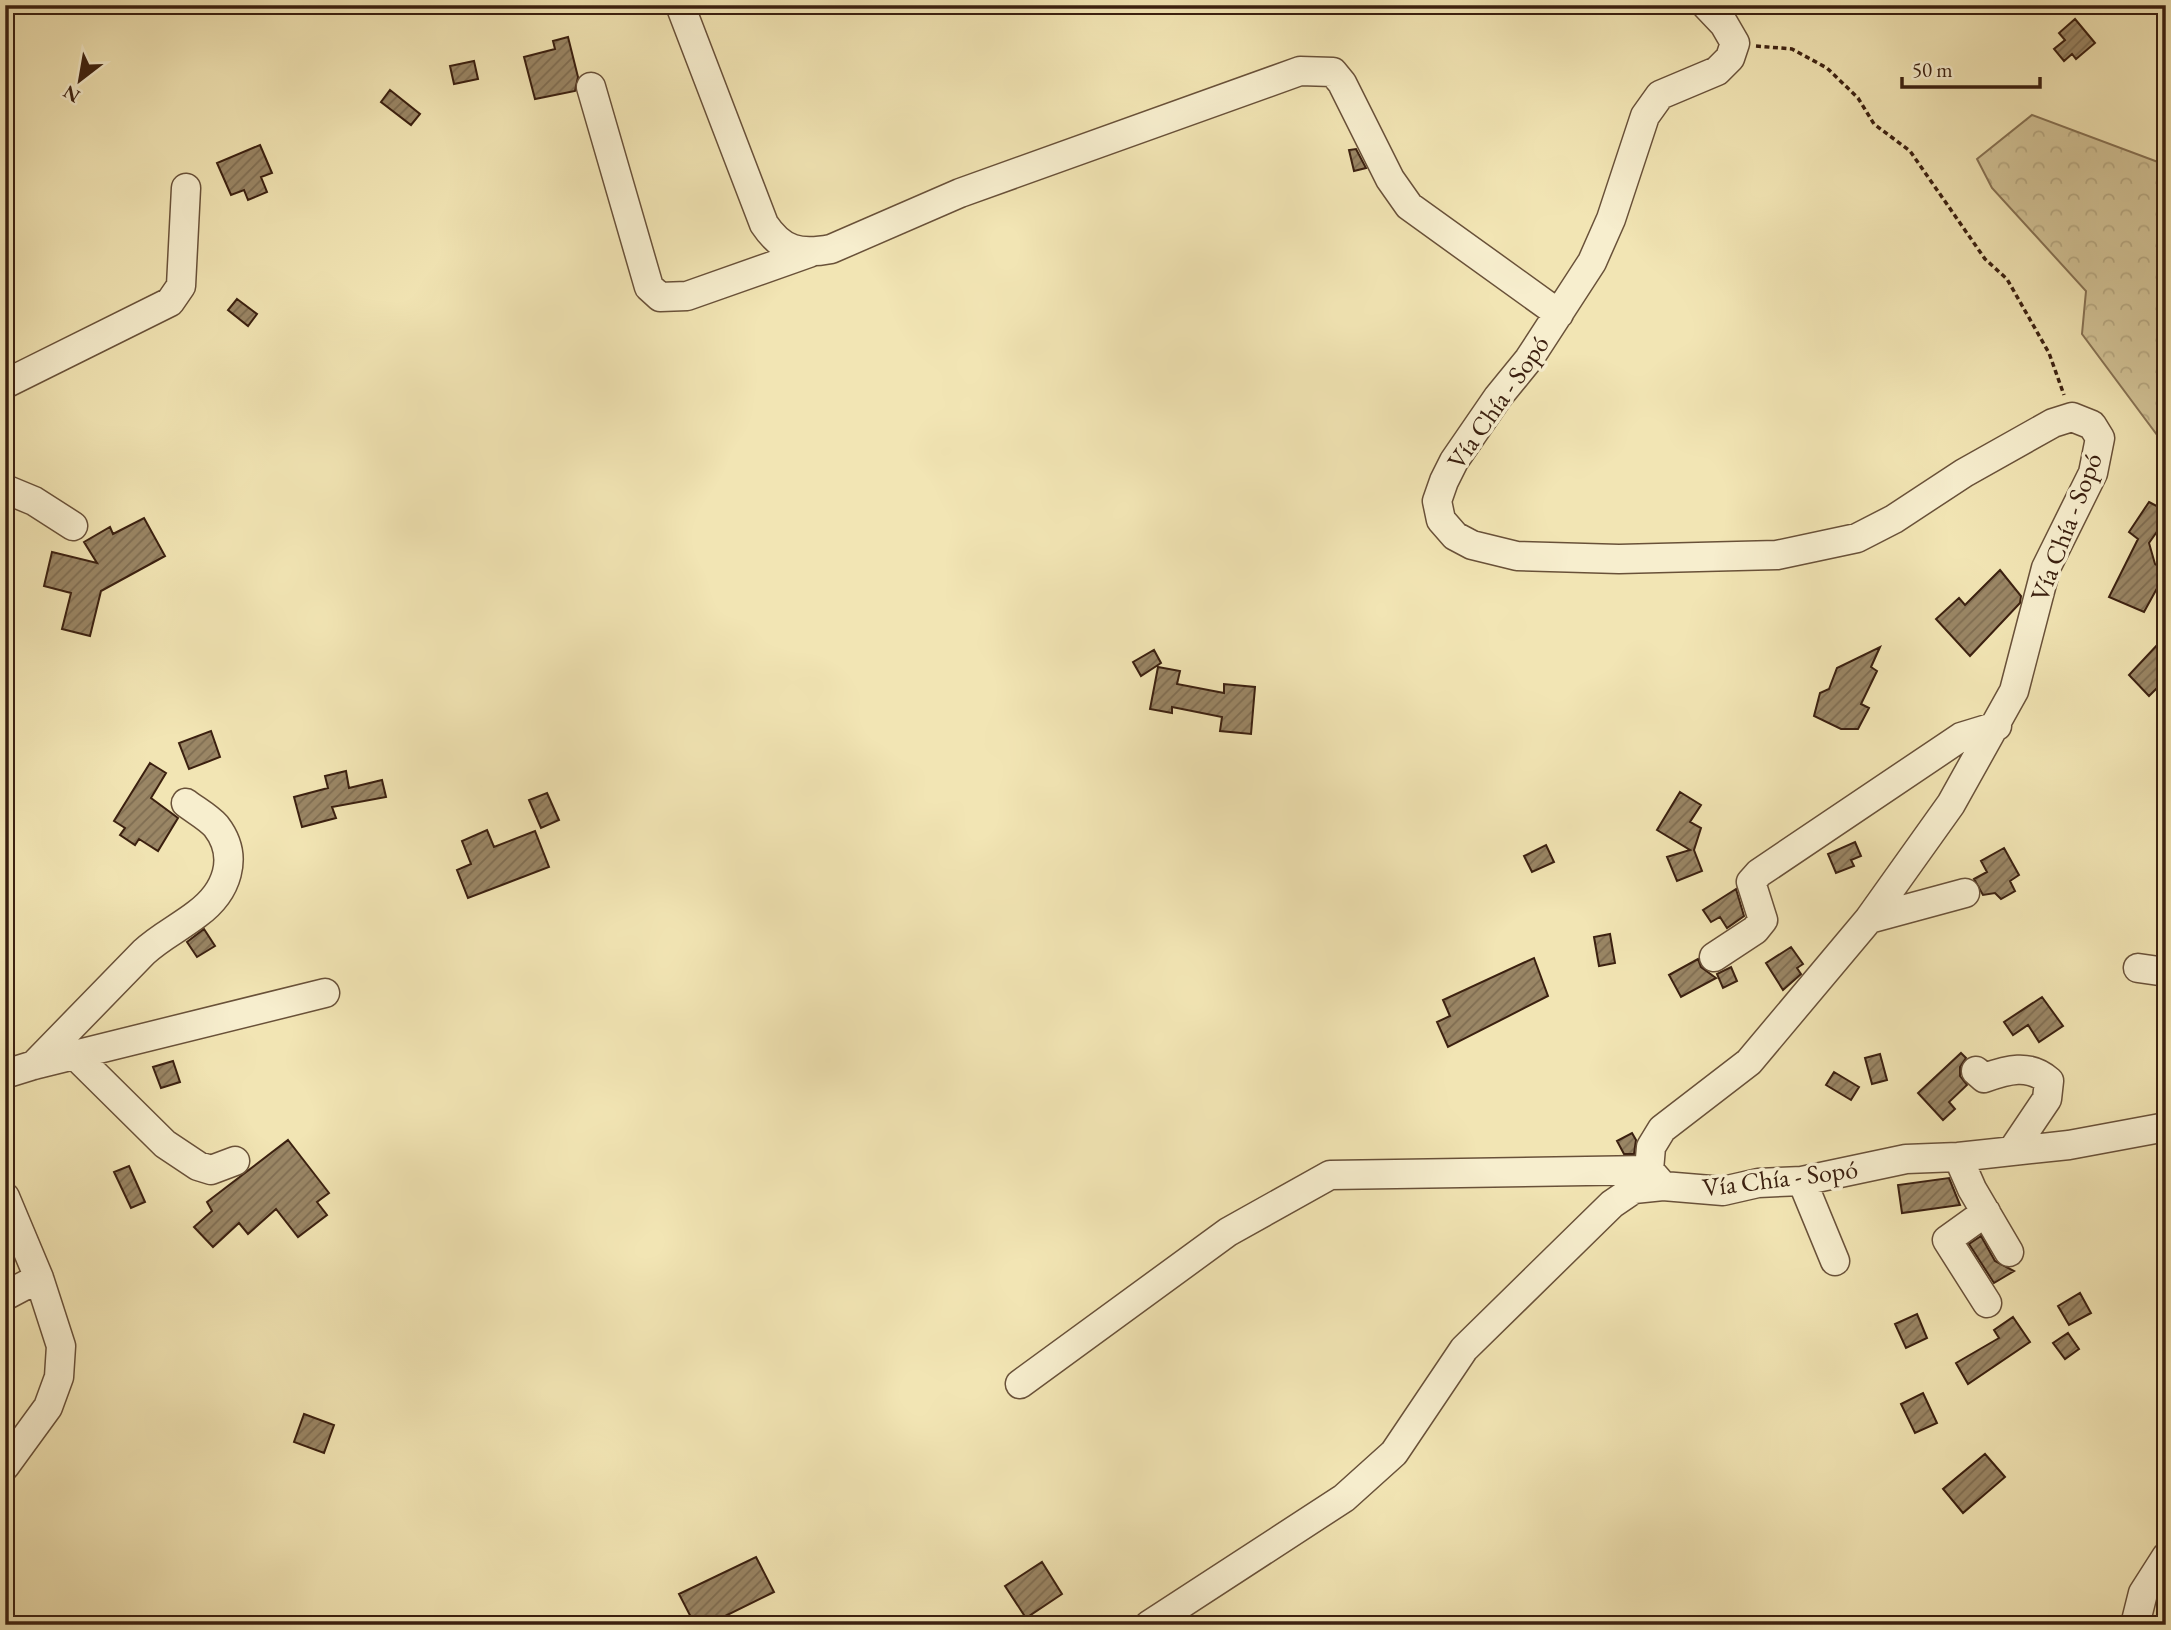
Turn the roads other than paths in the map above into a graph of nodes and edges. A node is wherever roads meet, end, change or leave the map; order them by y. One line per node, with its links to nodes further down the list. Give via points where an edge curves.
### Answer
1 (661, 5): 7 (street)
2 (680, 5): 6 (street, via 764,224 775,241 792,251)
3 (1706, 5): 8 (street, Vía Chía - Sopó, via 1735,43 1730,58 1717,71 1660,95 1645,116 1611,219 1592,262)
4 (591, 87): 7 (street, via 649,286 660,297 687,296)
5 (186, 188): 9 (street, via 181,286 170,302)
6 (809, 253): 7 (street); 8 (street, via 831,249 1080,148 1317,69 1333,72 1342,83 1409,206)
7 (765, 269)
8 (1559, 314): 12 (street, Vía Chía - Sopó, via 1444,481 1437,501 1441,520 1455,536 1472,545 1517,556 1777,555 1857,538 2053,423 2072,417 2092,425 2099,450 2083,496 2046,568 2014,691)
9 (5, 384)
10 (5, 489): 11 (street)
11 (73, 526)
12 (1997, 726): 15 (street, Vía Chía - Sopó, via 1925,844); 16 (street, via 1961,737 1759,873 1751,882 1763,920)
13 (186, 803): 19 (street, via 214,824 227,842 231,865 223,886 196,915 144,952)
14 (1965, 893): 15 (street)
15 (1869, 919): 26 (street, Vía Chía - Sopó, via 1749,1062 1662,1129 1651,1147)
16 (1714, 957)
17 (325, 993): 18 (street)
18 (75, 1055): 19 (street); 25 (street, via 182,1156 211,1170)
19 (34, 1065): 21 (street)
20 (1976, 1071): 23 (street, via 1984,1078 2024,1068 2049,1080 2047,1099)
21 (5, 1074)
22 (2166, 1127): 23 (street, Vía Chía - Sopó)
23 (2012, 1151): 24 (street, Vía Chía - Sopó)
24 (1958, 1157): 27 (street, Vía Chía - Sopó, via 1906,1159); 29 (street)
25 (235, 1161)
26 (1656, 1178): 27 (street, Vía Chía - Sopó, via 1723,1191 1758,1183); 35 (street, via 1330,1175 1228,1232); 38 (street, via 1612,1204 1464,1349 1394,1453 1344,1498)
27 (1802, 1181): 31 (street)
28 (5, 1198): 32 (street)
29 (1986, 1212): 30 (street); 34 (street, via 1947,1240)
30 (2009, 1252)
31 (1835, 1261)
32 (38, 1278): 33 (street); 36 (street, via 61,1346 59,1377 48,1407)
33 (5, 1296)
34 (1987, 1303)
35 (1020, 1384)
36 (5, 1466)
37 (2166, 1558): 39 (street, via 2143,1593)
38 (1149, 1625)
39 (2135, 1625)

